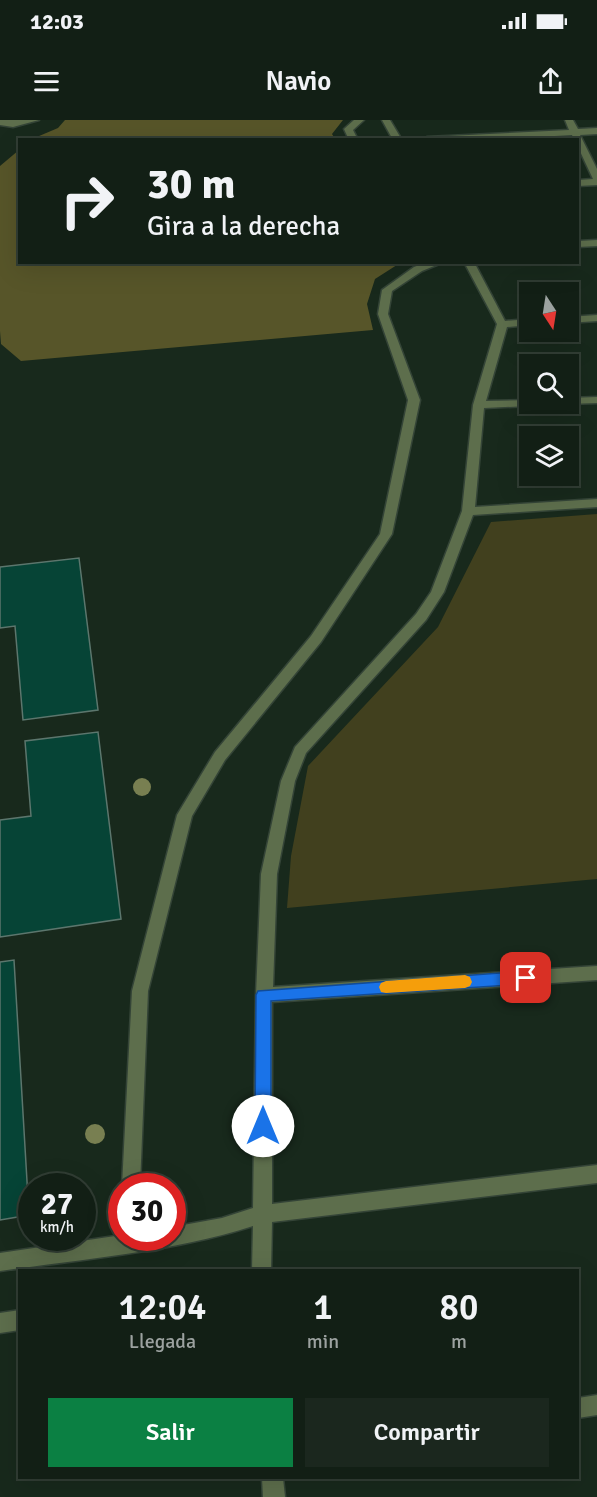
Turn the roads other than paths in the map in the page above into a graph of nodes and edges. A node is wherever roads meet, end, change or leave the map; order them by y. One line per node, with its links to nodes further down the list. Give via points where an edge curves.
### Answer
1 (35, 120): 5 (street)
2 (360, 120): 8 (street, via 348,129)
3 (386, 120): 9 (street)
4 (569, 120): 7 (street)
5 (0, 122)
6 (597, 131): 7 (street)
7 (575, 132): 10 (street); 11 (street)
8 (353, 138)
9 (397, 138)
10 (464, 138)
11 (578, 138)
12 (579, 141): 13 (street)
13 (597, 181): 14 (street)
14 (579, 183)
15 (597, 243): 16 (street)
16 (579, 244)
17 (432, 264): 31 (street, via 418,268 387,290 383,314 414,400 386,534 316,639 220,756 185,815 140,991)
18 (470, 264): 22 (street)
19 (597, 318): 20 (street)
20 (579, 319)
21 (519, 323): 22 (street)
22 (502, 324): 26 (street)
23 (597, 400): 24 (street)
24 (579, 401)
25 (519, 403): 26 (street)
26 (479, 405): 28 (street)
27 (597, 503): 28 (street)
28 (468, 512): 30 (street, via 437,592 421,617 300,752 292,771 269,874)
29 (597, 973): 30 (street)
30 (264, 995): 33 (street)
31 (132, 1173)
32 (597, 1174): 33 (street)
33 (262, 1214): 34 (street); 37 (street)
34 (186, 1233)
35 (108, 1244): 36 (street)
36 (0, 1262)
37 (262, 1269)
38 (18, 1320): 39 (street)
39 (0, 1323)
40 (597, 1406): 41 (street)
41 (579, 1408)
42 (273, 1479): 43 (street)
43 (274, 1497)

